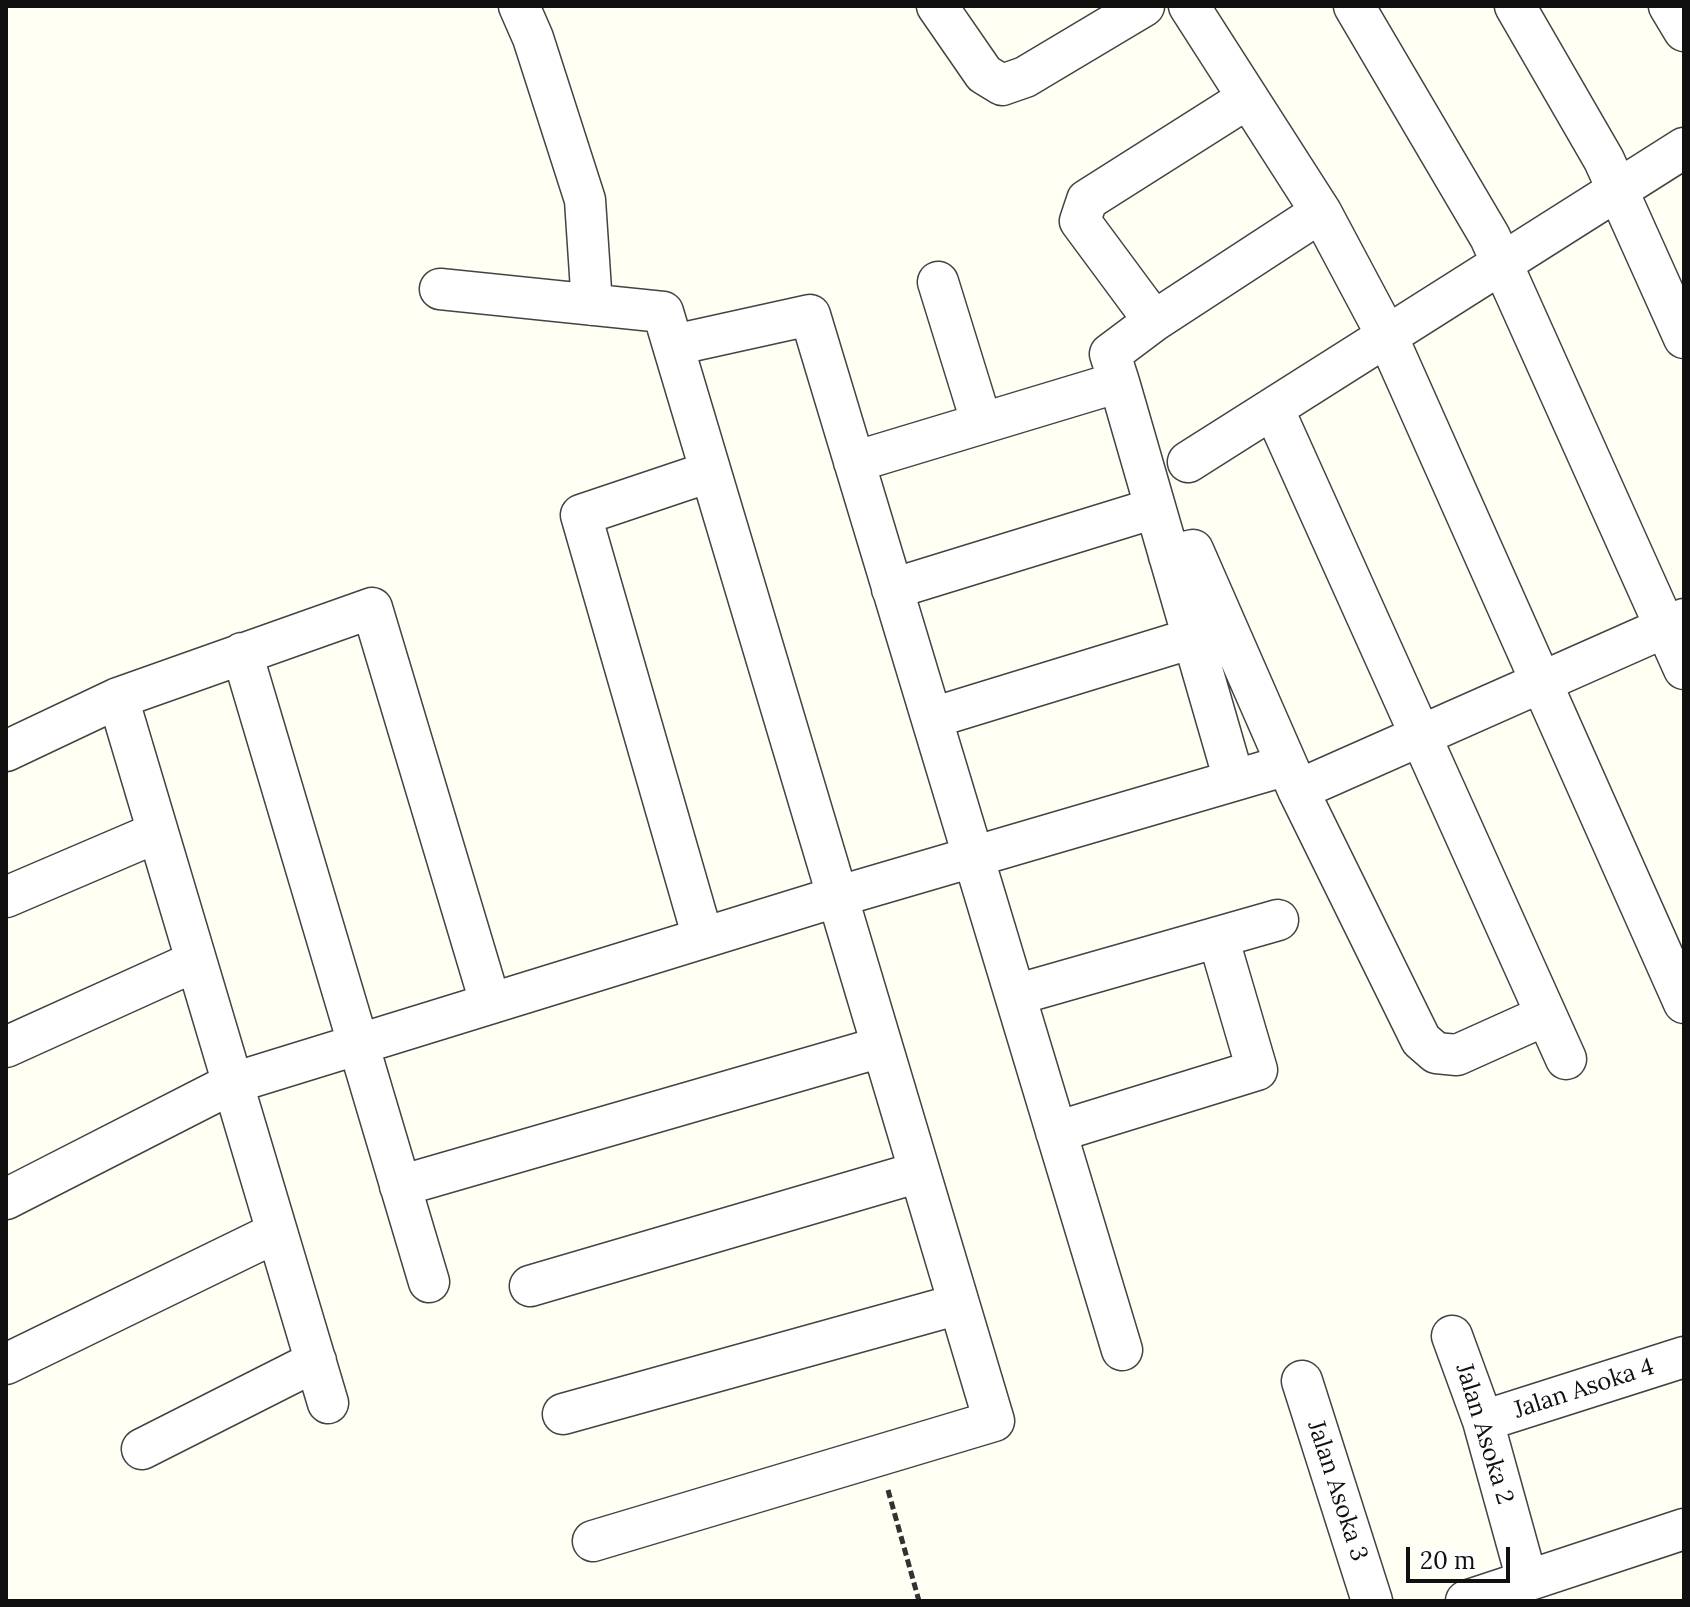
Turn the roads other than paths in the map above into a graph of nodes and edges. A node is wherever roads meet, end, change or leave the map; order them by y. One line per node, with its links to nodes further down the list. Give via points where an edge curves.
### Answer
1 (519, 6): 16 (street, via 585,200)
2 (937, 6): 3 (street, via 984,74 1002,85 1025,77)
3 (1144, 6)
4 (1189, 6): 9 (street)
5 (1354, 6): 13 (street)
6 (1515, 6): 11 (street)
7 (1669, 6): 8 (street)
8 (1684, 31)
9 (1248, 98): 12 (street); 17 (street, via 1087,200 1080,221)
10 (1684, 148): 11 (street)
11 (1617, 190): 13 (street); 19 (street)
12 (1321, 212): 17 (street); 18 (street)
13 (1502, 263): 18 (street); 30 (street)
14 (938, 282): 23 (street)
15 (440, 289): 16 (street)
16 (592, 305): 20 (street, via 663,312)
17 (1154, 321): 21 (street, via 1110,354)
18 (1387, 336): 22 (street); 34 (street)
19 (1684, 338)
20 (674, 345): 24 (street, via 810,315); 26 (street)
21 (1119, 382): 23 (street); 27 (street)
22 (1273, 408): 25 (street); 37 (street)
23 (981, 421): 24 (street)
24 (854, 462): 29 (street)
25 (1188, 462)
26 (709, 472): 44 (street); 47 (street, via 581,515)
27 (1155, 508): 28 (street); 29 (street)
28 (1169, 556): 31 (street); 39 (street, via 1193,550)
29 (892, 589): 36 (street)
30 (1675, 623): 33 (street); 34 (street)
31 (1193, 638): 36 (street); 40 (street)
32 (242, 653): 35 (street); 50 (street, via 372,608); 53 (street)
33 (1684, 669)
34 (1541, 682): 37 (street); 51 (street)
35 (118, 698): 38 (street); 41 (street)
36 (932, 718): 42 (street)
37 (1420, 736): 39 (street); 52 (street)
38 (6, 751)
39 (1293, 777): 40 (street); 52 (street, via 1421,1040 1436,1053 1457,1055)
40 (1234, 780): 42 (street)
41 (158, 832): 43 (street); 48 (street)
42 (973, 857): 44 (street); 49 (street)
43 (6, 897)
44 (836, 897): 47 (street); 55 (street)
45 (1278, 920): 46 (street)
46 (1218, 937): 49 (street); 58 (street, via 1257,1070)
47 (703, 938): 50 (street)
48 (196, 961): 54 (street); 57 (street)
49 (1015, 995): 58 (street)
50 (490, 1002): 53 (street)
51 (1684, 1003)
52 (1546, 1015): 56 (street)
53 (358, 1043): 57 (street); 60 (street)
54 (6, 1047)
55 (881, 1047): 59 (street); 60 (street)
56 (1566, 1059)
57 (233, 1083): 61 (street); 62 (street)
58 (1056, 1132): 67 (street)
59 (919, 1172): 64 (street); 65 (street)
60 (400, 1186): 63 (street)
61 (6, 1199)
62 (277, 1232): 69 (street); 70 (street)
63 (429, 1282)
64 (530, 1286)
65 (959, 1304): 73 (street); 77 (street, via 994,1421)
66 (1452, 1336): 74 (street, Jalan Asoka 2)
67 (1122, 1350)
68 (1684, 1357): 74 (street, Jalan Asoka 4)
69 (316, 1361): 72 (street); 75 (street)
70 (6, 1364)
71 (1302, 1381): 79 (street, Jalan Asoka 3)
72 (328, 1403)
73 (563, 1414)
74 (1483, 1421): 78 (street, Jalan Asoka 2)
75 (142, 1449)
76 (1684, 1529): 78 (street)
77 (593, 1541)
78 (1527, 1580): 80 (street)
79 (1372, 1601)
80 (1466, 1601)

